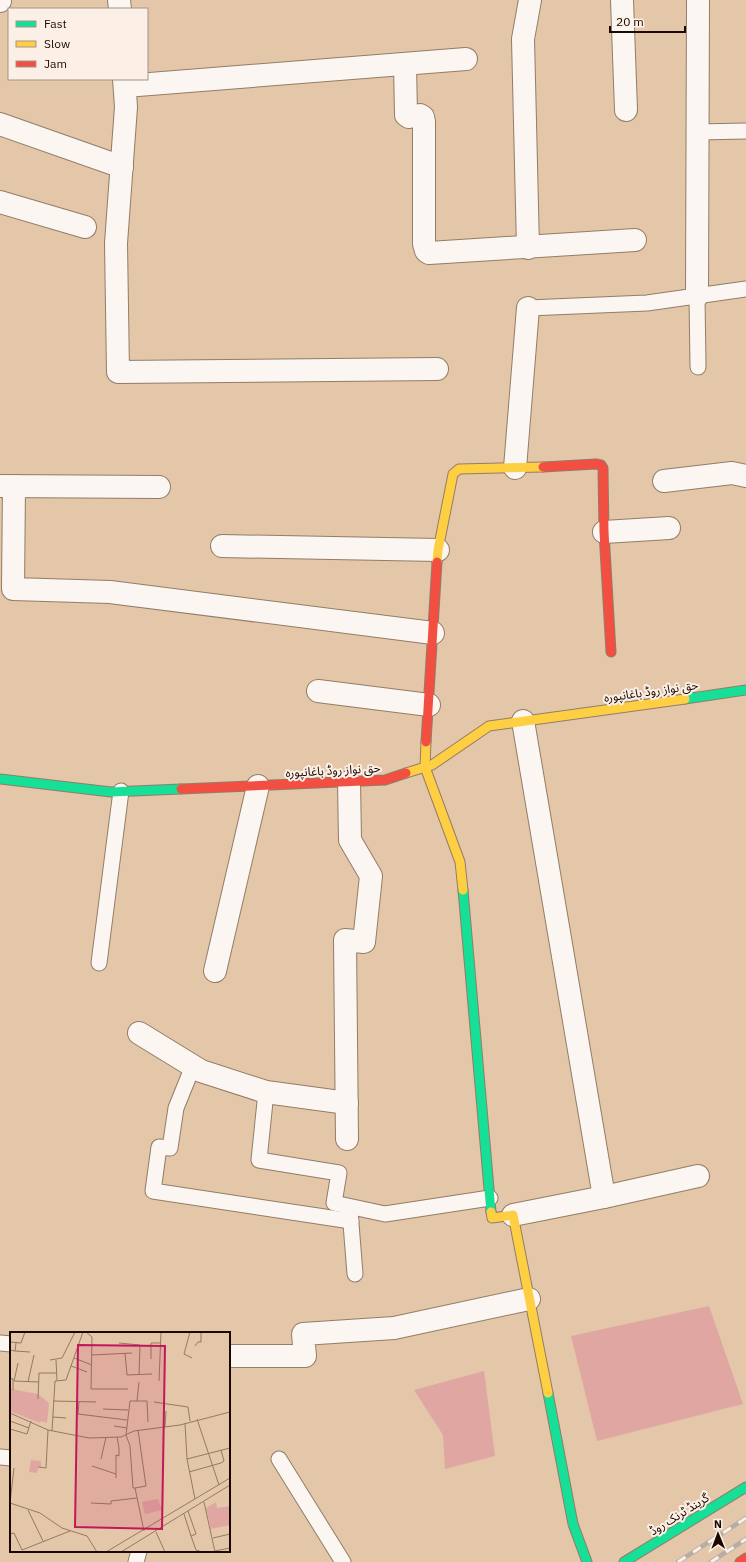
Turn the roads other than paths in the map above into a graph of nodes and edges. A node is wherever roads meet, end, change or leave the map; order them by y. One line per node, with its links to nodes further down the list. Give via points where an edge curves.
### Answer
1 (530, 0): 15 (street, via 523,39)
2 (622, 0): 7 (street)
3 (698, 0): 10 (street)
4 (466, 59): 5 (street)
5 (405, 64): 6 (street); 15 (street, via 406,115 420,115 424,122 426,251 429,253)
6 (125, 82): 11 (street)
7 (626, 110)
8 (0, 124): 11 (street)
9 (746, 131): 10 (lane)
10 (698, 132): 17 (street)
11 (122, 166): 20 (street, via 116,243 118,372)
12 (0, 202): 13 (street)
13 (85, 227)
14 (635, 240): 15 (street)
15 (528, 248)
16 (746, 289): 17 (lane)
17 (697, 296): 18 (lane, via 648,303); 19 (lane)
18 (528, 308): 21 (street)
19 (698, 367)
20 (437, 368)
21 (515, 468): 27 (street, via 601,465); 29 (street, via 456,470 453,474)
22 (746, 476): 23 (street, via 732,473)
23 (664, 481)
24 (7, 486): 25 (street); 30 (street)
25 (159, 487)
26 (669, 528): 27 (street)
27 (604, 532): 32 (street)
28 (222, 546): 29 (street)
29 (438, 550): 31 (street)
30 (6, 589): 31 (street, via 110,592)
31 (433, 632): 35 (street)
32 (611, 652)
33 (746, 690): 36 (street, حق نواز روڈ باغانپورہ)
34 (318, 691): 35 (street)
35 (429, 705): 37 (street)
36 (523, 721): 37 (street, حق نواز روڈ باغانپورہ, via 489,726 432,765); 50 (street)
37 (425, 767): 39 (street, حق نواز روڈ باغانپورہ, via 385,780); 51 (street, via 460,862)
38 (0, 779): 41 (street, حق نواز روڈ باغانپورہ)
39 (349, 782): 40 (street, حق نواز روڈ باغانپورہ); 47 (street, via 350,840 371,876 364,942 345,940)
40 (258, 786): 41 (street, حق نواز روڈ باغانپورہ); 43 (street)
41 (121, 791): 42 (lane)
42 (99, 963)
43 (215, 971)
44 (139, 1032): 45 (street)
45 (193, 1066): 46 (street, via 201,1071); 54 (lane, via 176,1108 170,1148 160,1147 153,1191)
46 (266, 1092): 47 (street); 52 (lane, via 258,1160 339,1172 334,1203)
47 (347, 1102): 48 (street)
48 (347, 1139)
49 (698, 1176): 50 (street)
50 (604, 1197): 53 (street)
51 (490, 1198): 52 (lane, via 385,1214); 53 (street, via 492,1218)
52 (349, 1206): 54 (lane)
53 (513, 1215): 56 (street)
54 (351, 1221): 55 (lane)
55 (355, 1274)
56 (529, 1299): 59 (street, via 394,1328 303,1334 305,1356); 68 (street, via 573,1524)
57 (0, 1343): 58 (lane)
58 (10, 1344)
59 (230, 1356)
60 (0, 1457): 61 (lane)
61 (10, 1458)
62 (279, 1459): 67 (lane)
63 (746, 1487): 69 (street, گرینڈ ٹرنک روڈ)
64 (138, 1552): 66 (lane)
65 (746, 1558): 70 (street)
66 (136, 1562)
67 (342, 1562)
68 (587, 1562)
69 (624, 1562)
70 (740, 1562)

